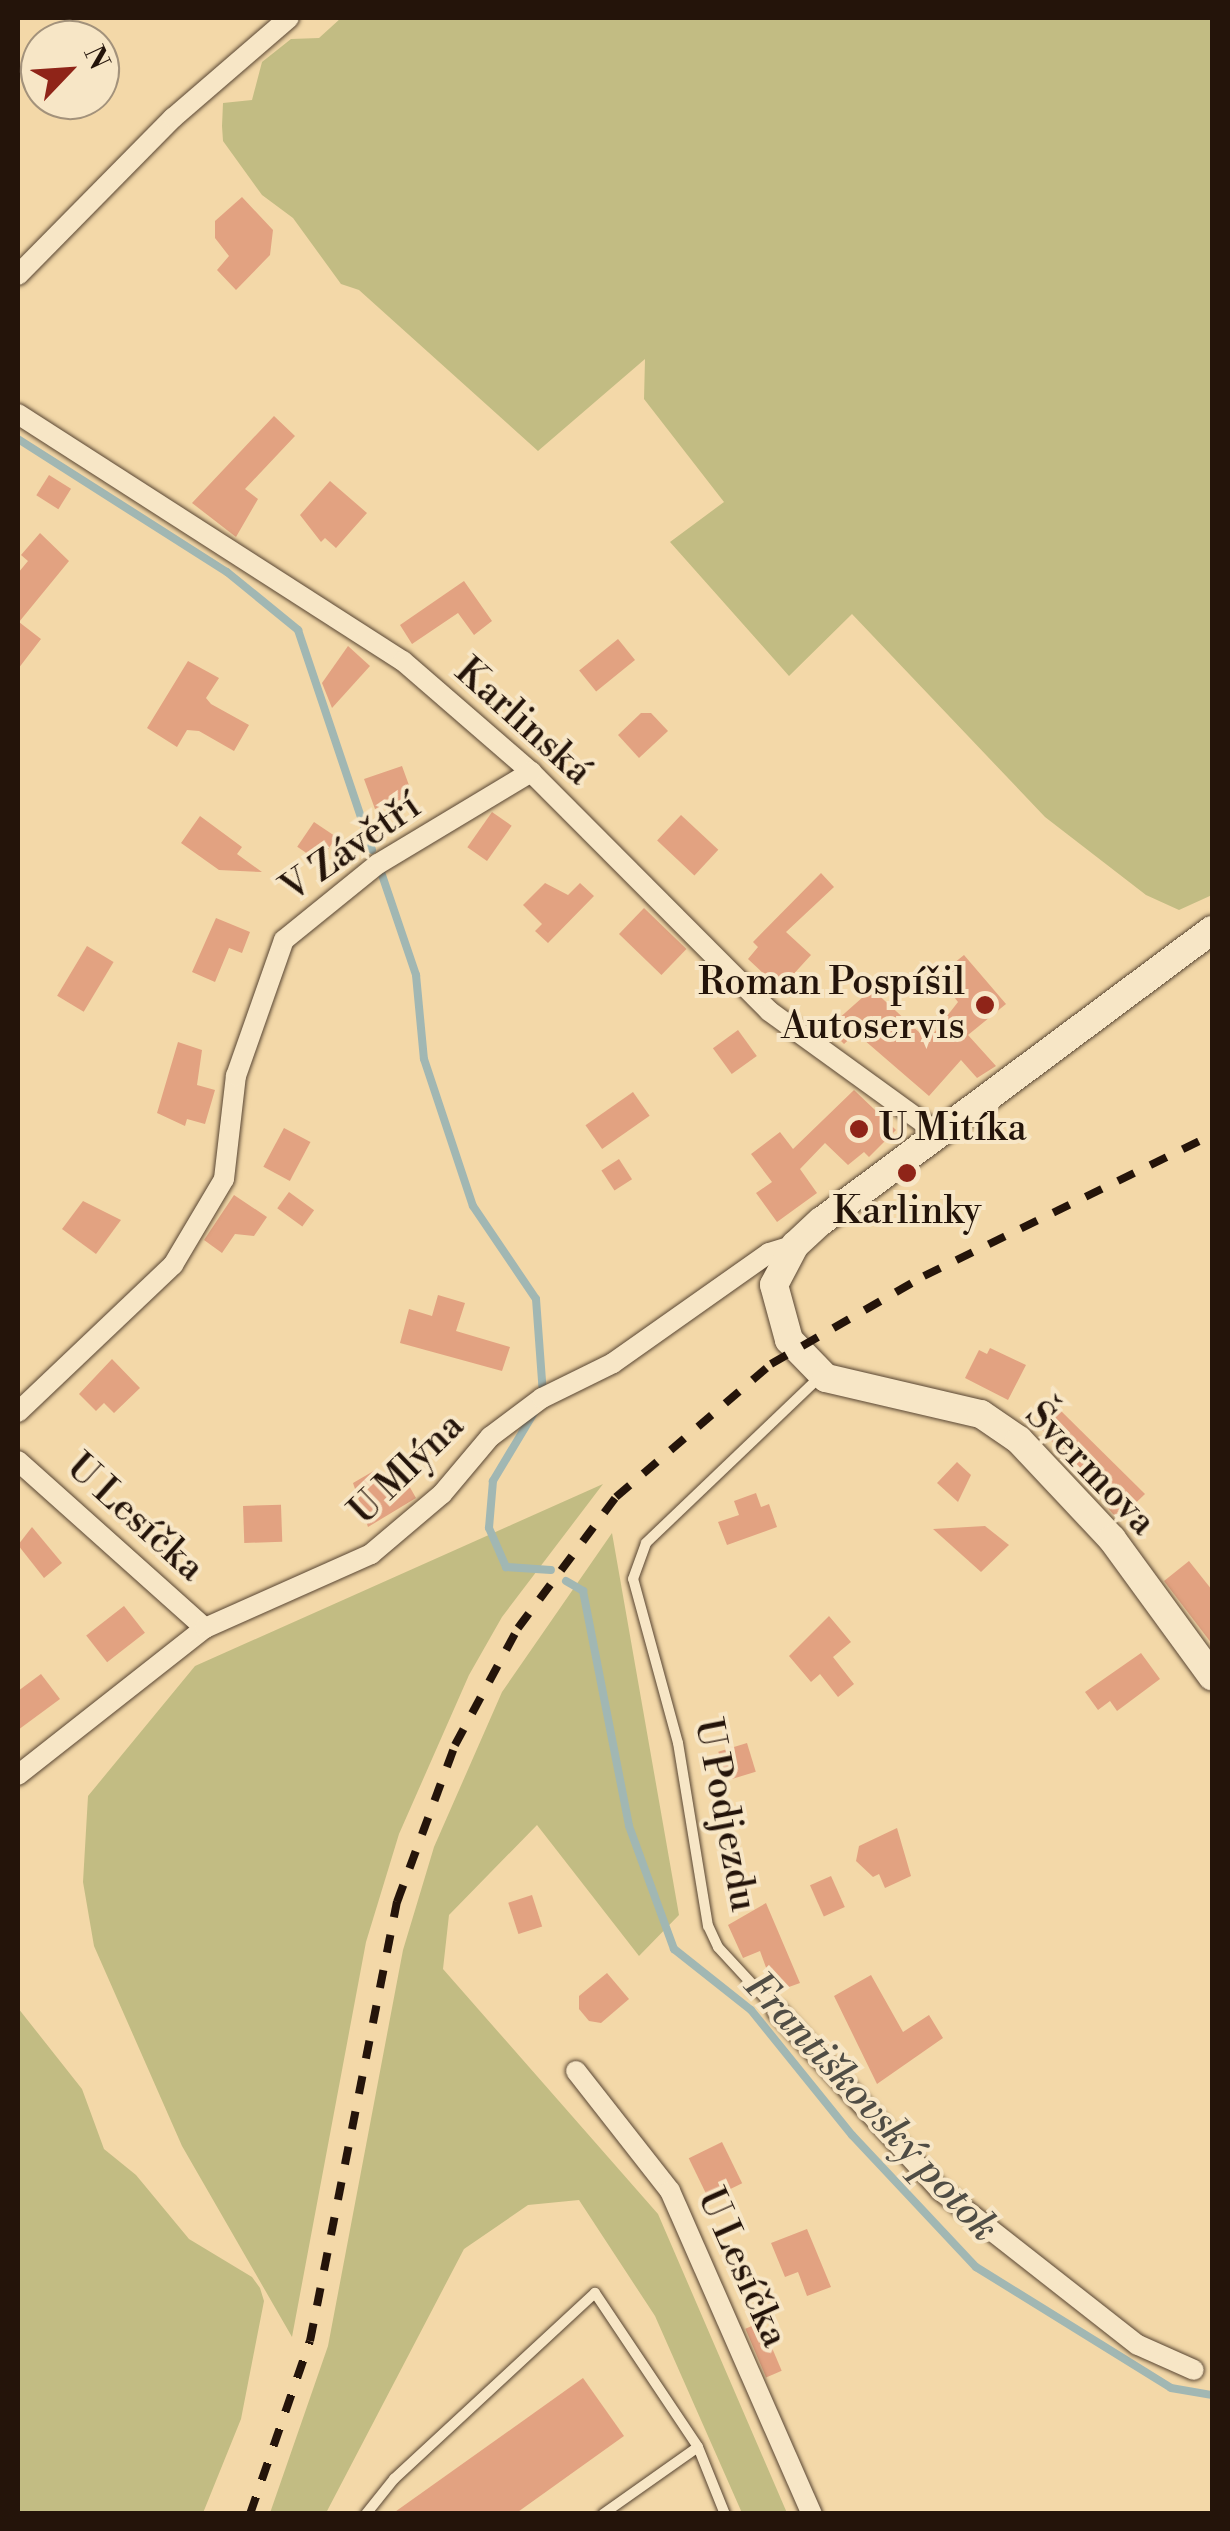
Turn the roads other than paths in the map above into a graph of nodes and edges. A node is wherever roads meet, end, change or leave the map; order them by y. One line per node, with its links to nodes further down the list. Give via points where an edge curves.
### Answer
1 (289, 18): 2 (street, via 173,118)
2 (18, 275)
3 (18, 414): 4 (street, Karlinská, via 403,661)
4 (531, 772): 6 (street, Karlinská, via 769,1011); 9 (street, V Závětří, via 378,864 284,940 236,1076 224,1179 173,1265)
5 (1212, 930): 6 (street)
6 (939, 1134): 7 (street)
7 (795, 1245): 8 (street, via 774,1286 789,1340); 11 (street, U Mlýna, via 769,1253 666,1331 543,1398 490,1437 432,1504 372,1554)
8 (822, 1376): 12 (street, Švermova, via 981,1414 1019,1440 1112,1538); 14 (lane, U Podjezdu, via 646,1544 633,1579 678,1743 708,1926 718,1947)
9 (18, 1412)
10 (18, 1460): 11 (street, U Lesíčka)
11 (205, 1628): 13 (street, U Mlýna)
12 (1212, 1676)
13 (18, 1775)
14 (777, 2010): 16 (street, U Podjezdu, via 940,2190 1138,2346)
15 (576, 2071): 21 (street, U Lesíčka, via 670,2191)
16 (1194, 2370)
17 (698, 2447): 18 (lane, via 595,2294 394,2479); 19 (lane); 20 (lane)
18 (366, 2514)
19 (602, 2514)
20 (725, 2514)
21 (812, 2514)

